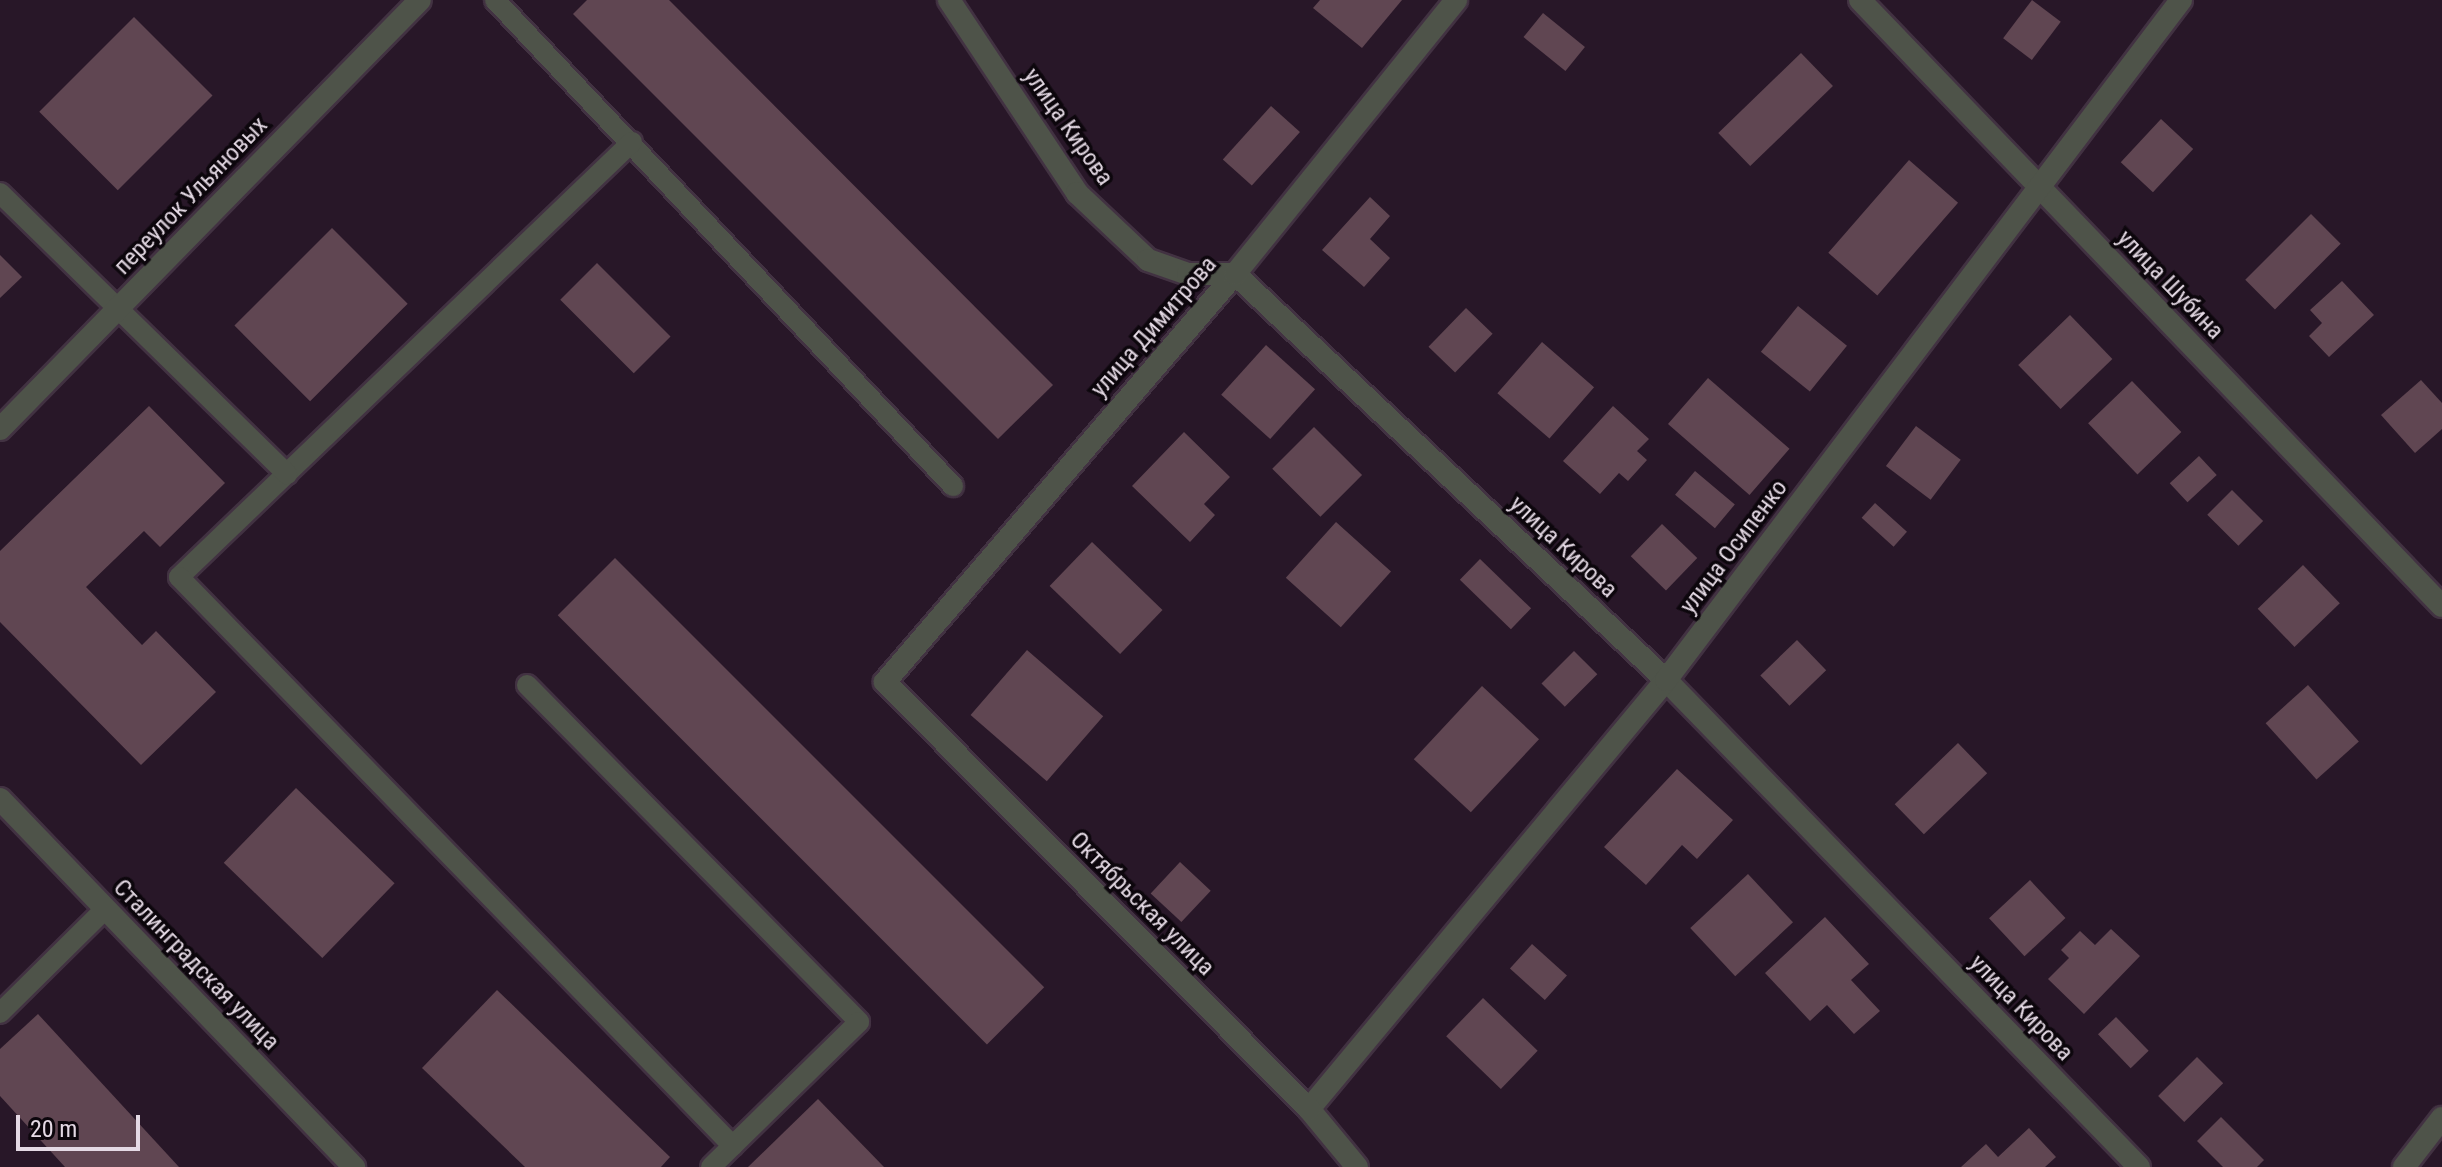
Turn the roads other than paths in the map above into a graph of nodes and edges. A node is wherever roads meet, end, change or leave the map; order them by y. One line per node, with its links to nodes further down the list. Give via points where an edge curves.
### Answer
1 (420, 0): 11 (street, переулок Ульяновых)
2 (495, 0): 7 (lane)
3 (949, 0): 10 (street, улица Кирова, via 1087,202 1148,260 1188,274)
4 (1456, 0): 10 (street, улица Димитрова)
5 (1860, 0): 8 (street, улица Шубина)
6 (2181, 0): 8 (street, улица Осипенко)
7 (632, 142): 13 (lane); 14 (lane)
8 (2040, 186): 15 (street, улица Шубина); 16 (street, улица Осипенко)
9 (0, 193): 11 (lane)
10 (1235, 274): 16 (street, улица Кирова); 17 (street, улица Димитрова)
11 (117, 310): 12 (street, переулок Ульяновых); 13 (lane)
12 (0, 429)
13 (287, 474): 24 (lane, via 179,577)
14 (953, 486)
15 (2442, 606)
16 (1666, 680): 22 (street, улица Осипенко); 28 (street, улица Кирова)
17 (885, 682): 22 (street, Октябрьская улица)
18 (527, 685): 24 (lane, via 859,1022)
19 (0, 799): 20 (street, Сталинградская улица)
20 (105, 909): 21 (lane); 25 (street, Сталинградская улица)
21 (0, 1013)
22 (1309, 1109): 27 (street, Октябрьская улица)
23 (2442, 1118): 29 (street)
24 (733, 1146): 26 (lane)
25 (354, 1167)
26 (711, 1167)
27 (1357, 1167)
28 (2139, 1167)
29 (2404, 1167)

